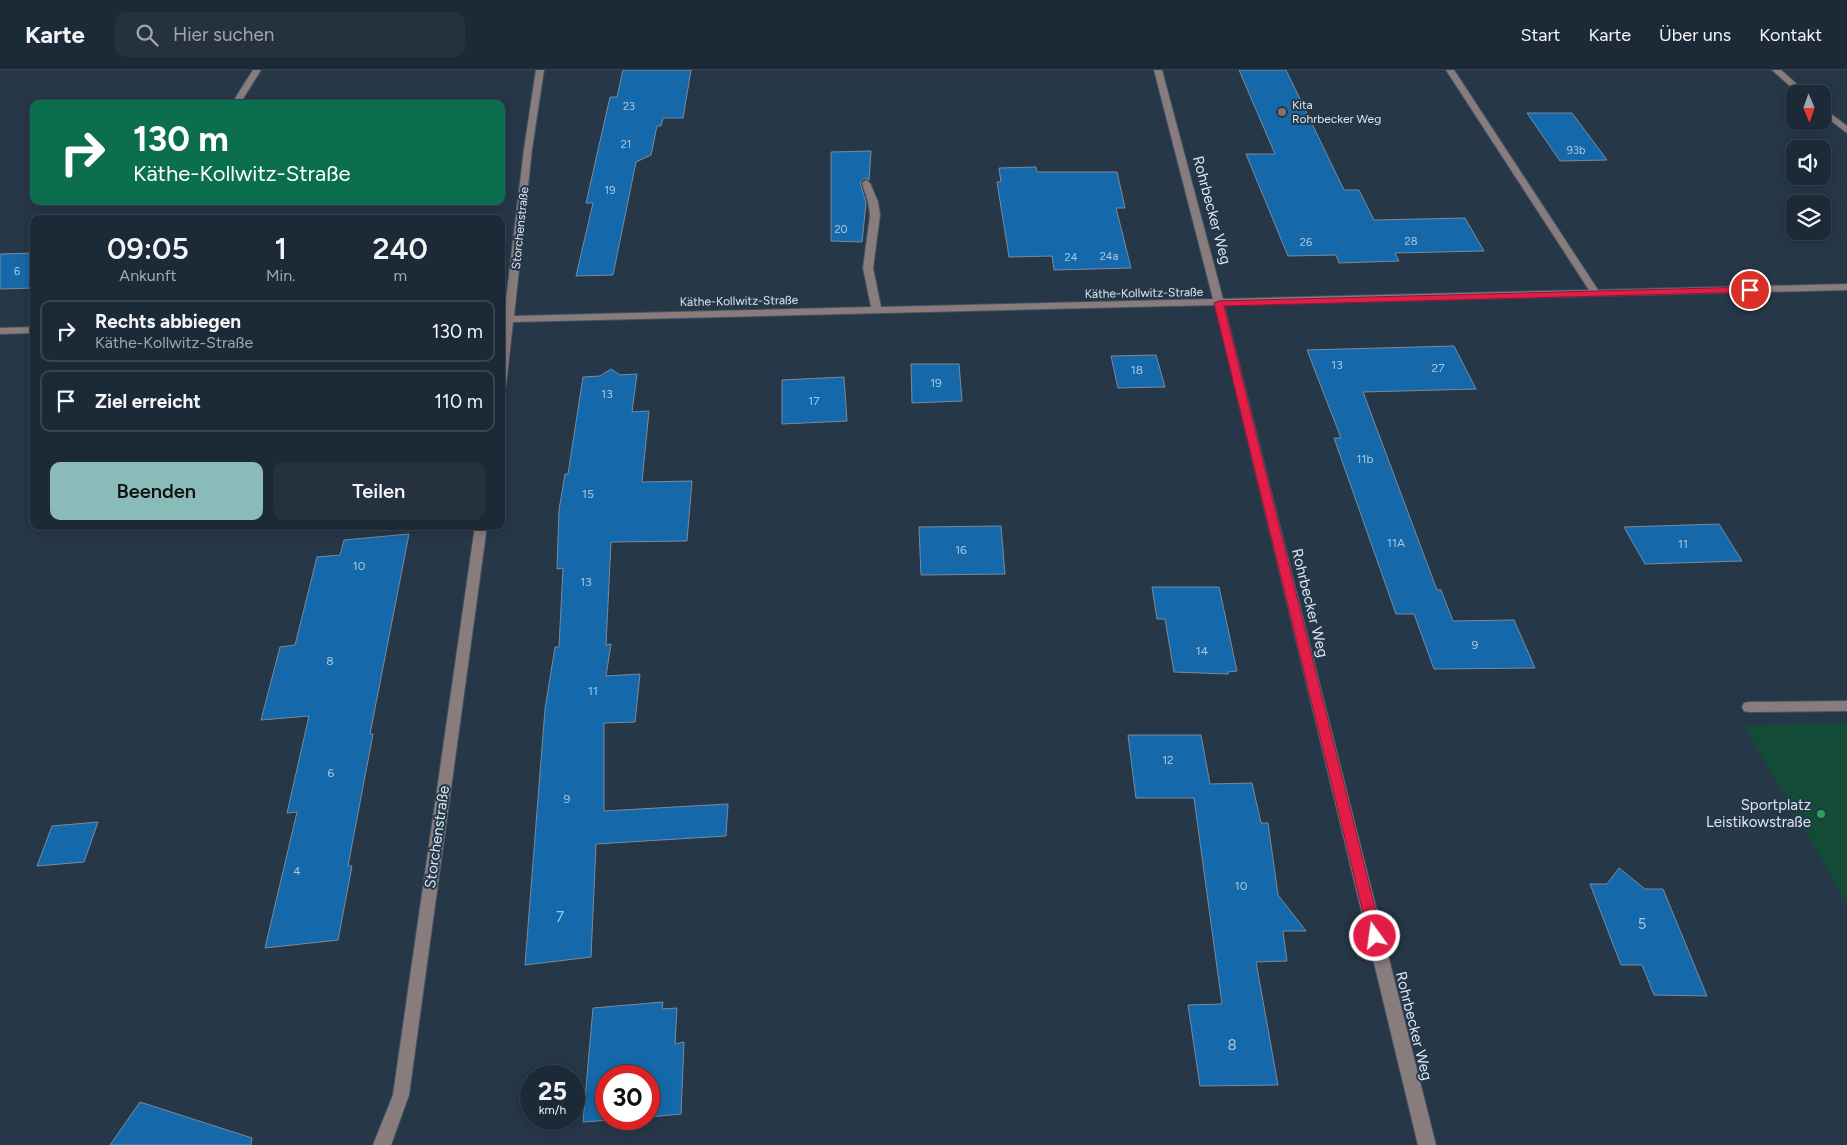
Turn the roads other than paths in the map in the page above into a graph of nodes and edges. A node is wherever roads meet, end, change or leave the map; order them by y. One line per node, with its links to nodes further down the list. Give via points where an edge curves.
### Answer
1 (257, 70): 7 (street)
2 (540, 70): 15 (street, Storchenstraße)
3 (1158, 70): 13 (street, Rohrbecker Weg)
4 (1450, 70): 12 (street)
5 (1776, 70): 6 (street)
6 (1794, 85)
7 (238, 100)
8 (1831, 117): 9 (street)
9 (1847, 130)
10 (866, 183): 14 (street, via 875,215 868,268)
11 (1847, 287): 12 (street, Käthe-Kollwitz-Straße)
12 (1596, 294): 13 (street, Käthe-Kollwitz-Straße)
13 (1219, 303): 14 (street, Käthe-Kollwitz-Straße); 23 (street, Rohrbecker Weg)
14 (877, 311): 15 (street, Käthe-Kollwitz-Straße)
15 (506, 319): 18 (street, Storchenstraße)
16 (30, 330): 17 (street)
17 (0, 331)
18 (505, 332)
19 (481, 530): 22 (street, Storchenstraße, via 401,1095)
20 (1847, 706): 21 (street)
21 (1749, 707)
22 (382, 1145)
23 (1427, 1145)

